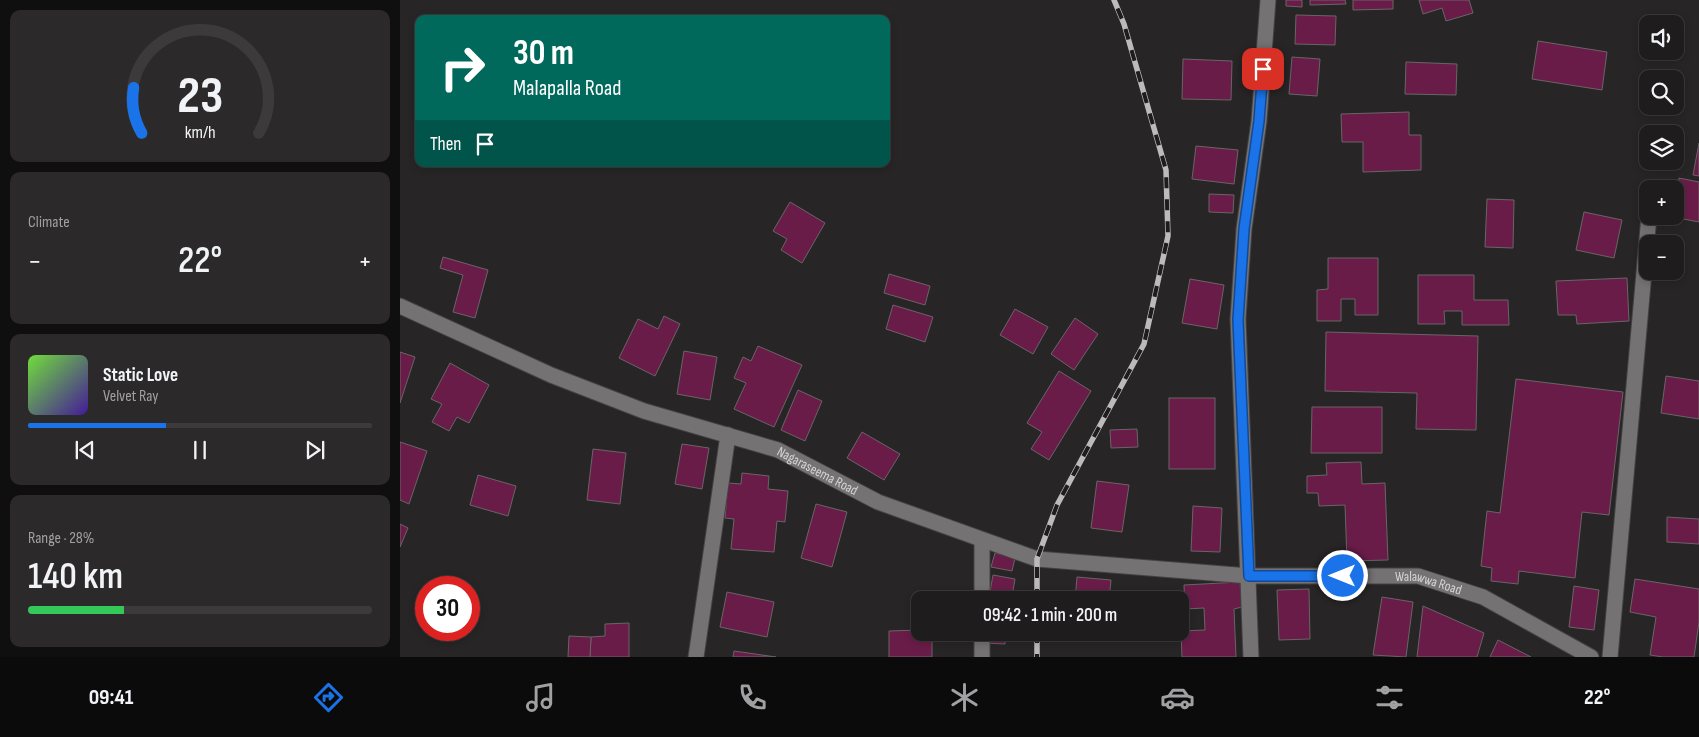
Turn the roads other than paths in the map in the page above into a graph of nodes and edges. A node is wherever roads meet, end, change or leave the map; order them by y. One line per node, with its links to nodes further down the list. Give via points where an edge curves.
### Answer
1 (1268, 0): 6 (street, via 1259,121 1244,229 1238,320)
2 (1648, 225): 13 (street)
3 (400, 306): 4 (street, Nagaraseema Road, via 550,375 644,411)
4 (728, 435): 5 (street, Nagaraseema Road, via 778,450 878,502); 9 (street)
5 (982, 540): 6 (street, Nagaraseema Road, via 1037,559); 7 (street)
6 (1249, 576): 11 (street); 12 (street, Walawwa Road, via 1418,576 1483,597)
7 (982, 591)
8 (982, 641): 10 (street)
9 (696, 657)
10 (982, 657)
11 (1251, 657)
12 (1591, 657)
13 (1610, 657)

